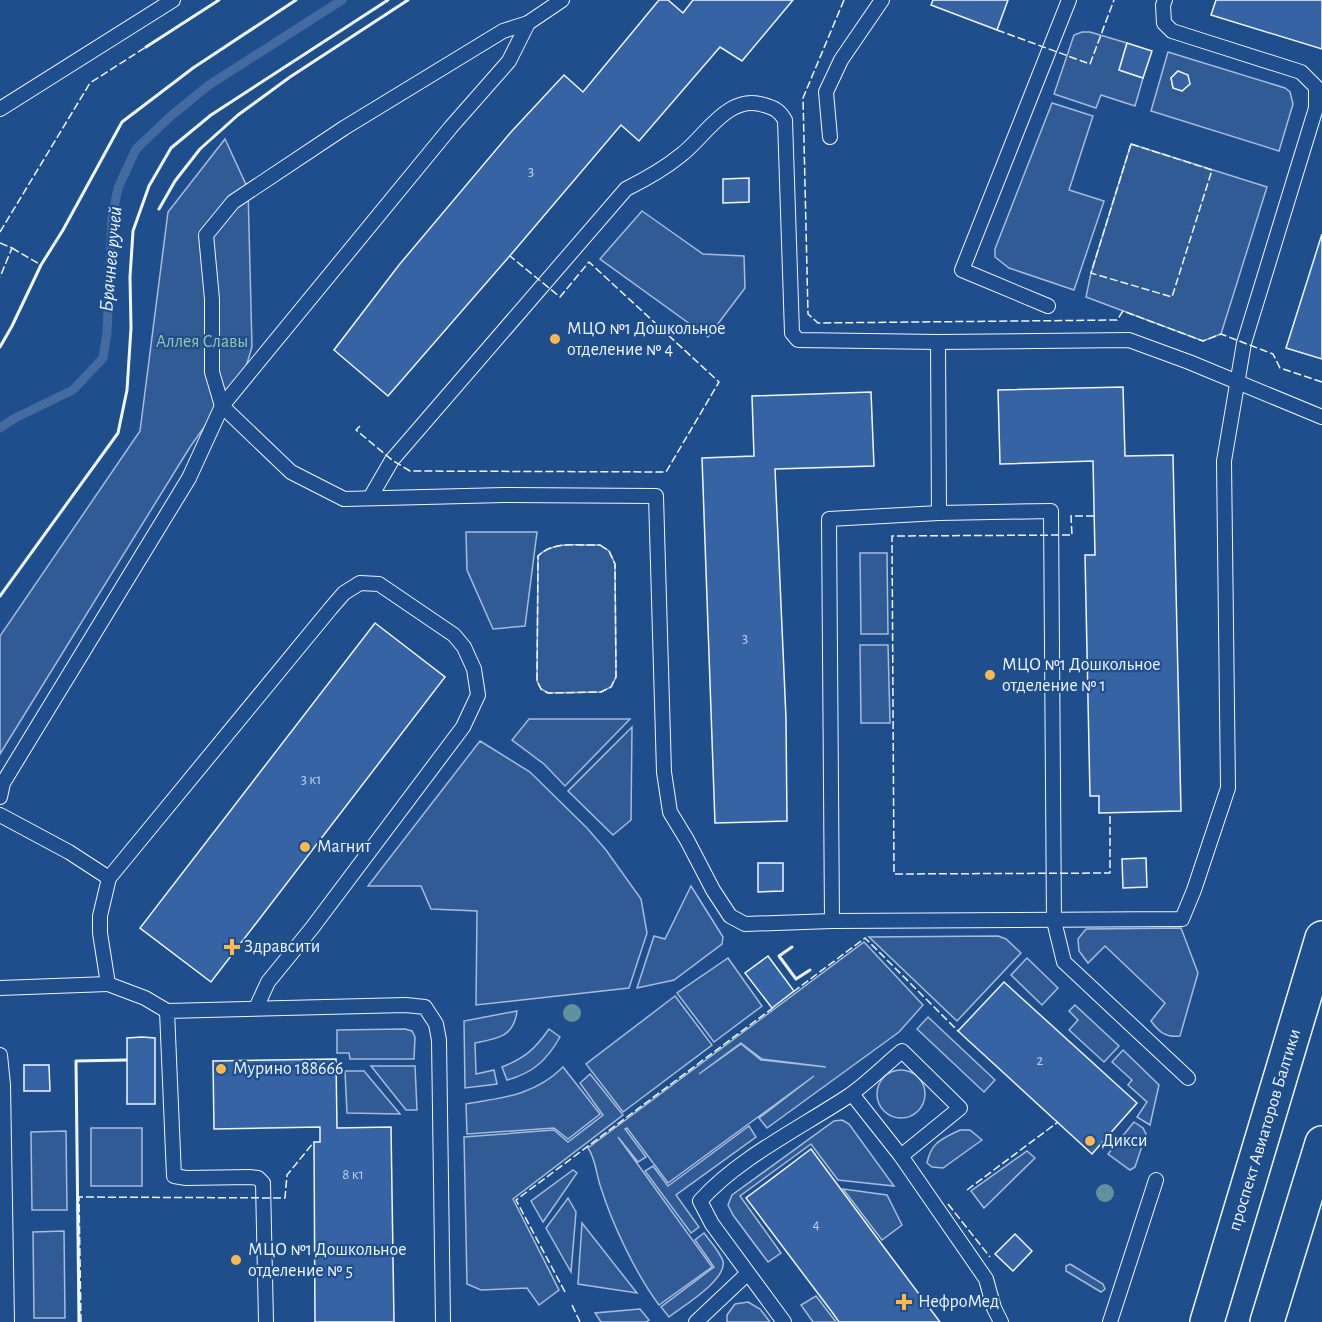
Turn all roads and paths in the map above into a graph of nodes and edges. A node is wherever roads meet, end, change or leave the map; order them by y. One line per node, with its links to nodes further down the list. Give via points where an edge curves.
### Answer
1 (173, 0): 7 (lane)
2 (562, 0): 6 (lane)
3 (882, 0): 8 (lane, via 841,60 826,92)
4 (1070, 0): 9 (lane, via 963,270)
5 (1165, 0): 11 (lane, via 1164,23 1172,31 1301,72 1316,87 1316,108 1244,343)
6 (528, 23): 12 (lane, via 509,61); 12 (lane, via 503,32 233,202 206,236 212,299 212,372)
7 (0, 109)
8 (830, 137)
9 (1048, 306)
10 (938, 342): 11 (lane, via 1129,340); 14 (lane, via 806,341 798,340 792,333 785,120 779,110 747,103 730,109 684,154 626,189 392,460); 15 (lane)
11 (1238, 382): 13 (lane); 20 (lane, via 1224,461 1228,788 1194,891 1182,920)
12 (222, 406): 14 (lane, via 291,472 344,499); 16 (lane, via 189,478 3,783)
13 (1322, 417)
14 (370, 498): 19 (lane, via 656,496 664,772 670,812 730,916 745,924)
15 (939, 513): 19 (lane, via 830,519); 20 (lane, via 1052,511)
16 (0, 796)
17 (0, 815): 18 (lane)
18 (109, 878): 22 (lane, via 100,916); 24 (lane, via 344,594 360,583 379,584 454,635 474,669 478,695 464,727 268,982)
19 (832, 921): 20 (lane)
20 (1054, 921): 27 (lane, via 1064,962)
21 (1322, 938): 40 (street, проспект Авиаторов Балтики)
22 (108, 984): 23 (lane); 25 (lane)
23 (0, 988)
24 (256, 1008): 25 (lane); 35 (lane, via 425,1006 436,1024 441,1093)
25 (167, 1011): 34 (lane, via 174,1176 250,1177 263,1183)
26 (0, 1055): 33 (lane)
27 (1188, 1078)
28 (852, 1094): 30 (lane); 30 (lane, via 903,1051 960,1108); 32 (lane, via 712,1186 700,1201)
29 (1322, 1143): 41 (street)
30 (901, 1156): 38 (lane, via 986,1279)
31 (1156, 1180): 39 (lane)
32 (747, 1274): 36 (lane); 37 (lane)
33 (7, 1322)
34 (266, 1322)
35 (443, 1322)
36 (696, 1322)
37 (784, 1322)
38 (1001, 1322)
39 (1110, 1322)
40 (1208, 1322)
41 (1268, 1322)

